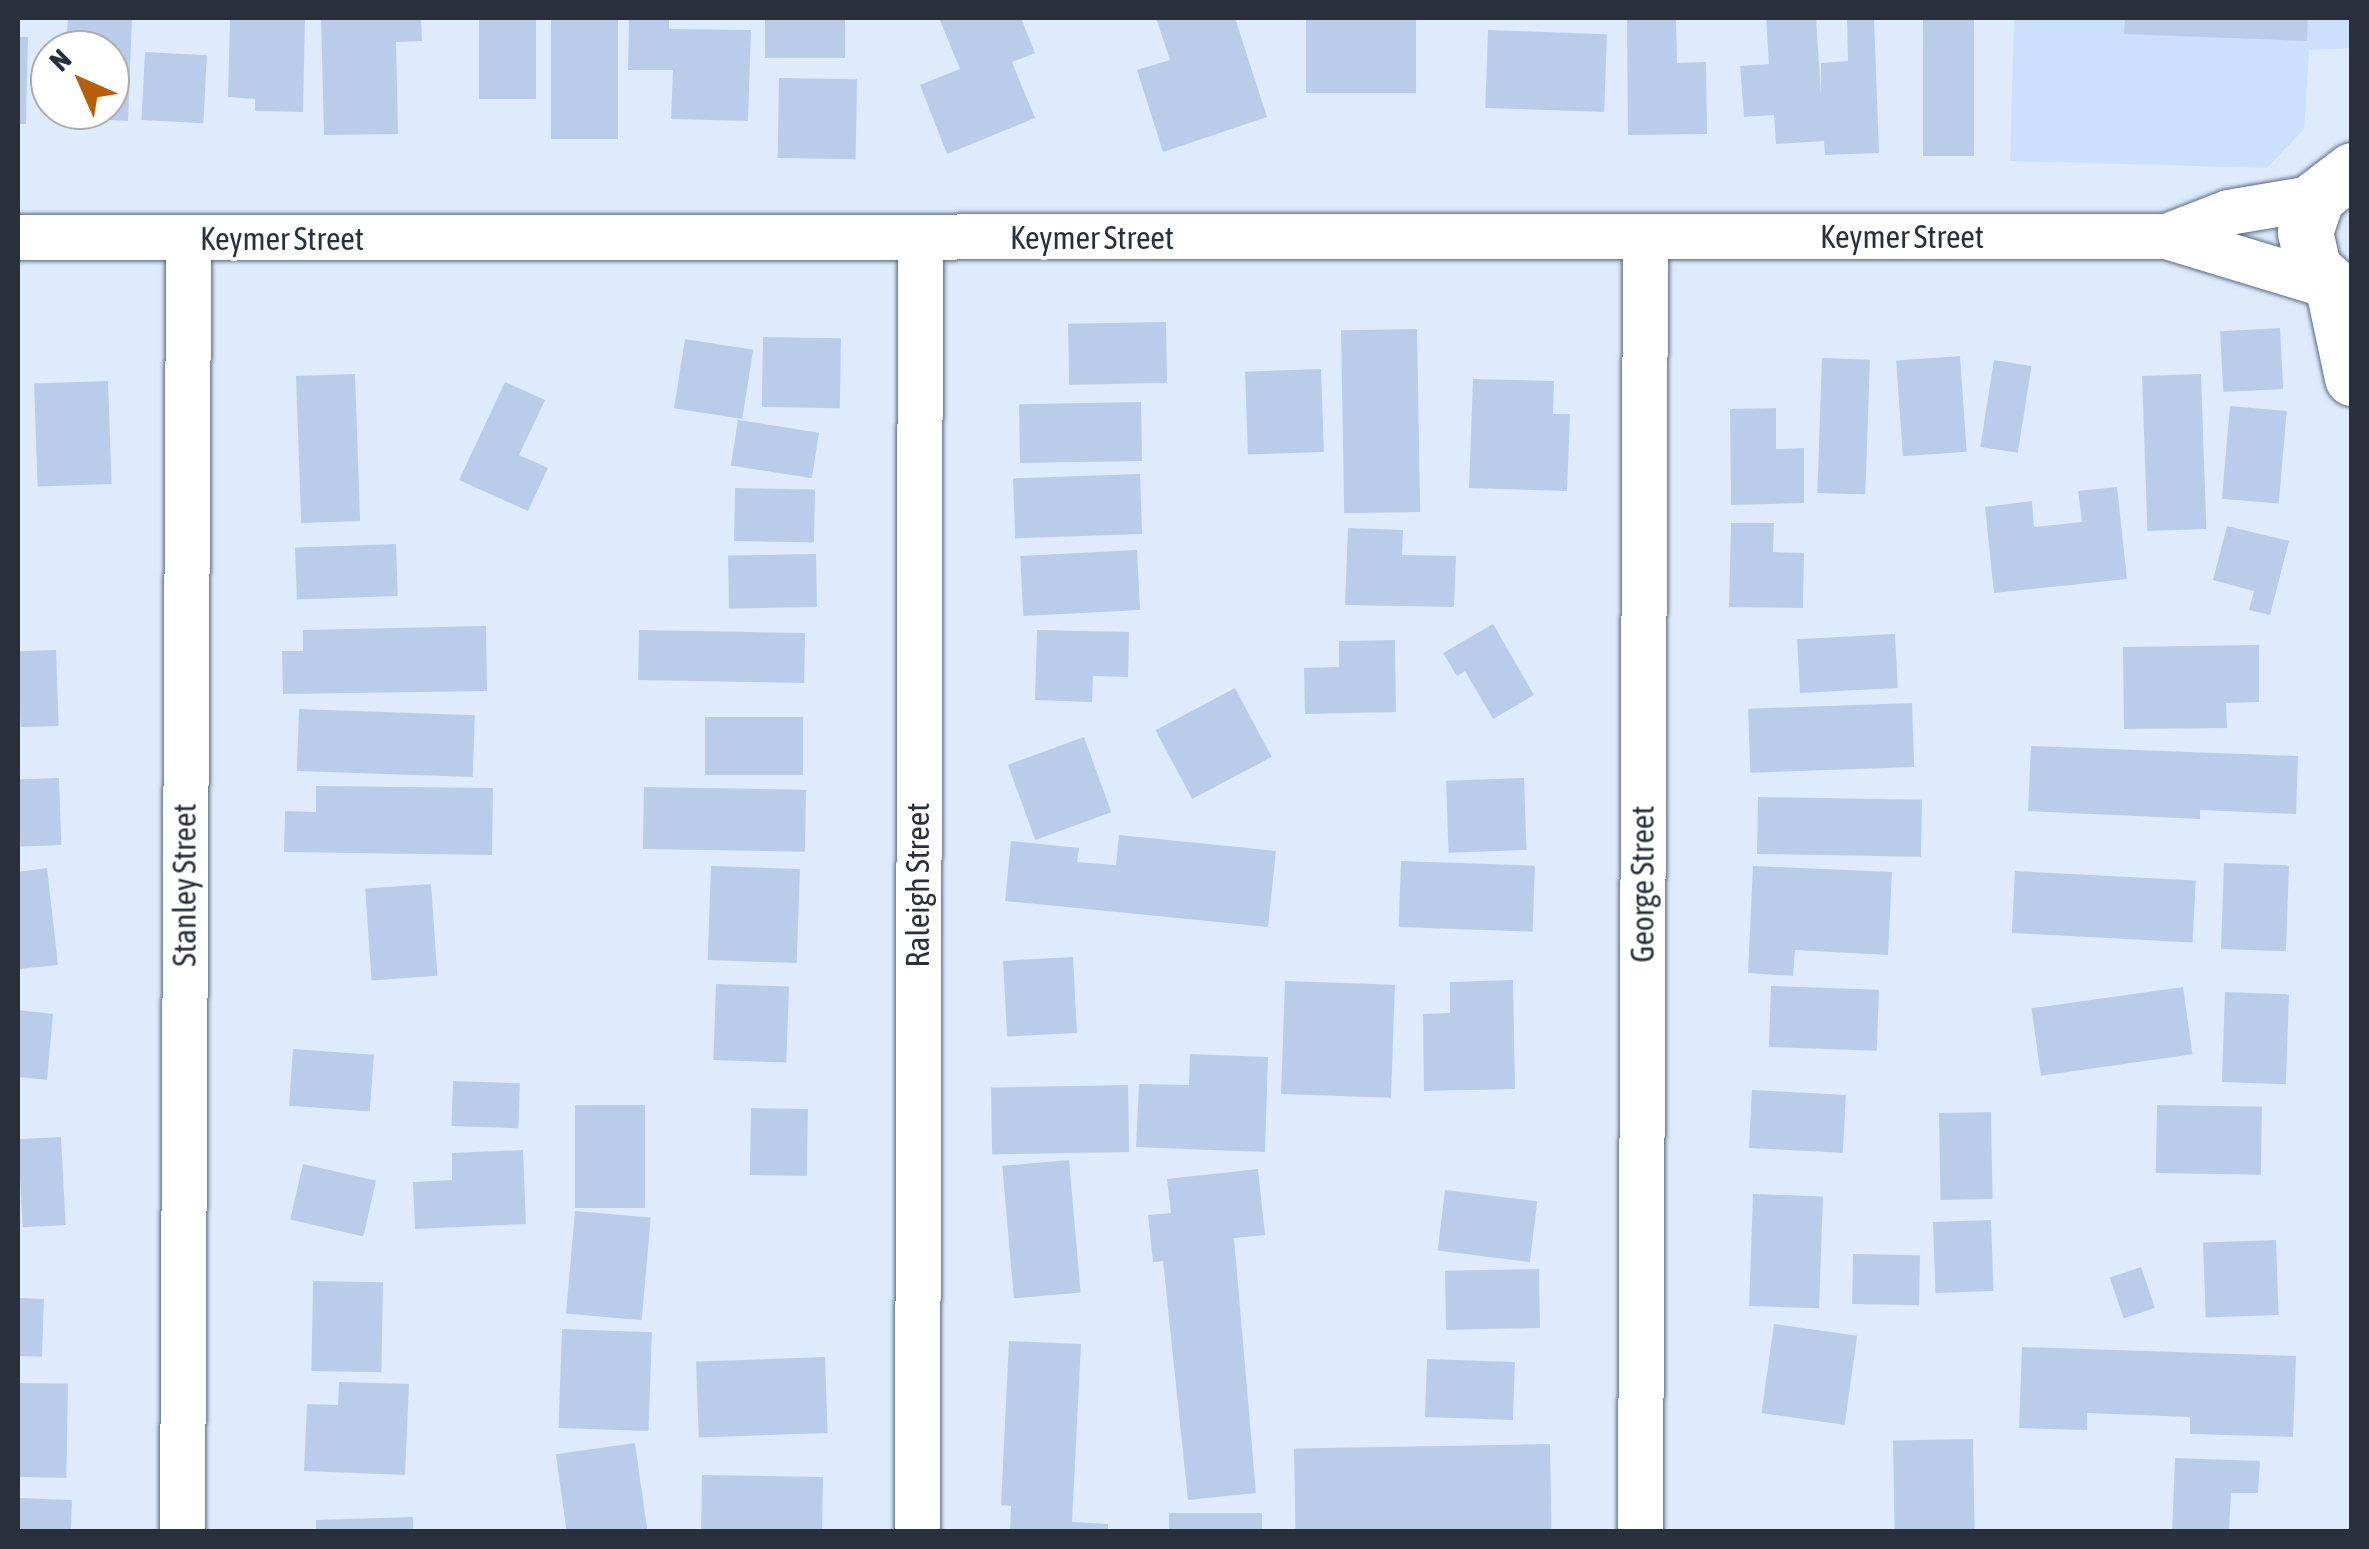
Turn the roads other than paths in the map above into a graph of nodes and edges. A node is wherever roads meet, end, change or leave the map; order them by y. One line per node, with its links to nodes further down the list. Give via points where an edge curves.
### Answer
1 (2334, 183): 3 (street, Keymer Street); 7 (street, via 2304,232)
2 (1645, 236): 3 (street, Keymer Street); 5 (street, Keymer Street); 11 (street, George Street)
3 (2166, 236): 7 (street, Keymer Street)
4 (18, 237): 6 (street, Keymer Street)
5 (920, 238): 6 (street, Keymer Street); 10 (street, Raleigh Street)
6 (188, 239): 9 (street, Stanley Street)
7 (2336, 293): 8 (street)
8 (2352, 378)
9 (182, 1532)
10 (917, 1532)
11 (1640, 1532)

